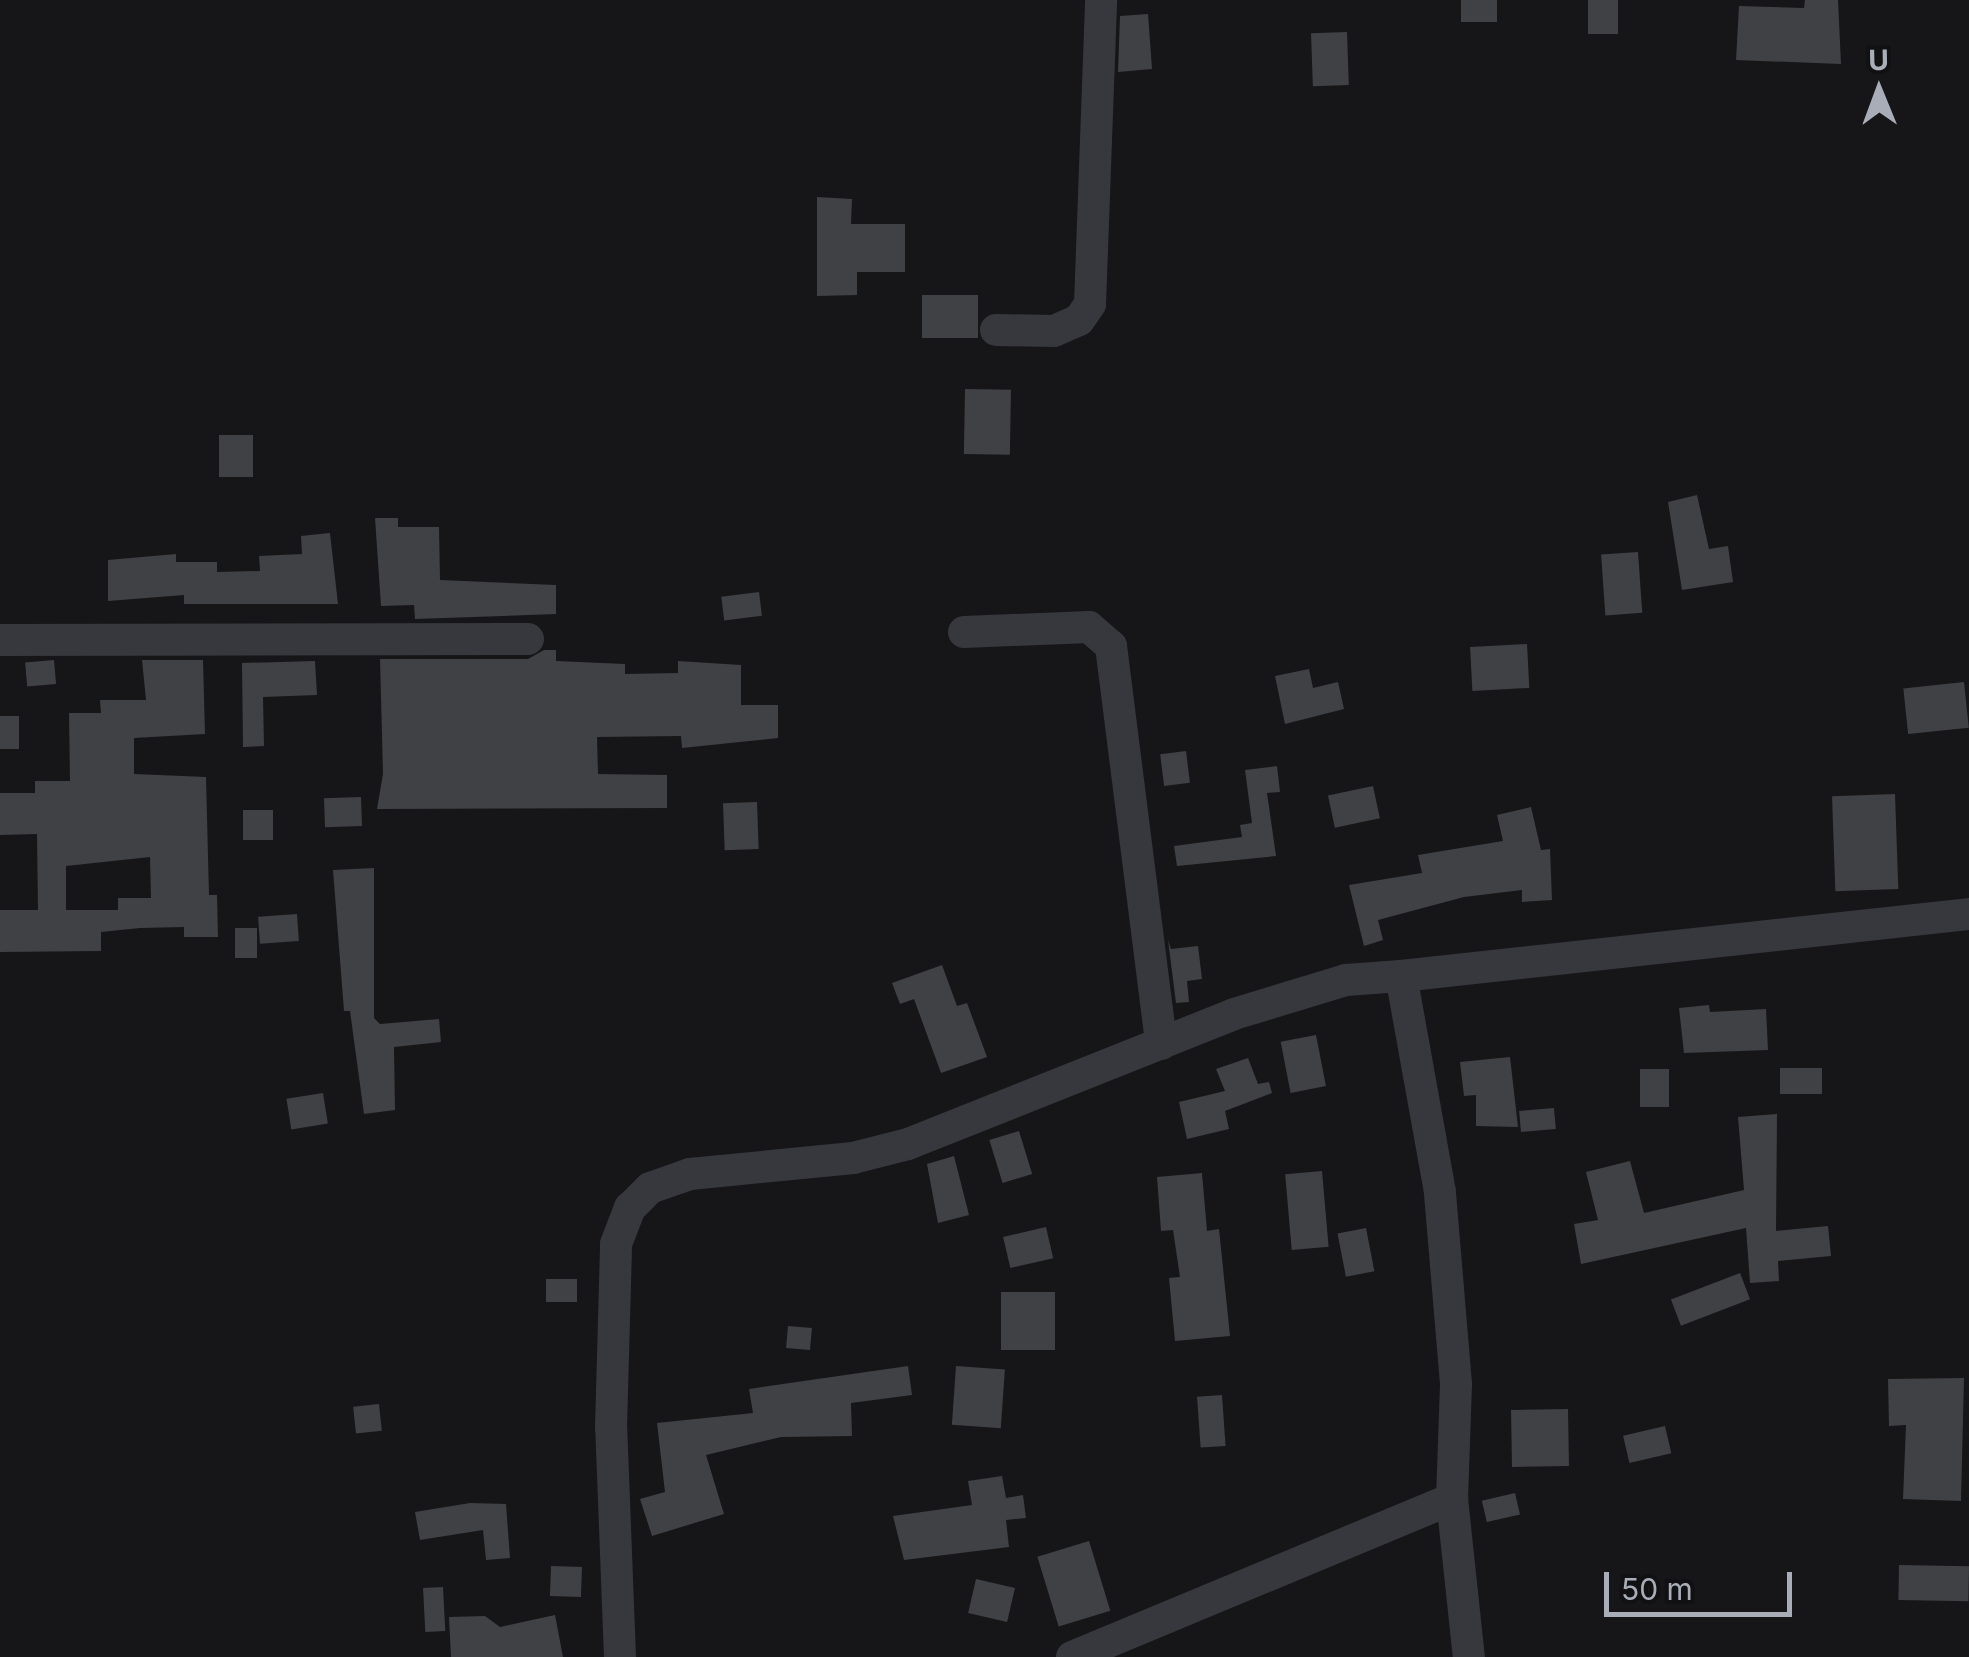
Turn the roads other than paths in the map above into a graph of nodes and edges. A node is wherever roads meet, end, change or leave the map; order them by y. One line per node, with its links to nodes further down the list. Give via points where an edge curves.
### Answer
1 (1100, 0): 2 (street, via 1090,304 1079,320 1054,331)
2 (996, 330)
3 (964, 632): 8 (street, via 1089,627 1111,646)
4 (528, 639): 5 (street)
5 (0, 640)
6 (1969, 914): 7 (street)
7 (1401, 976): 8 (street, via 1346,980 1288,996); 9 (street, via 1440,1192 1456,1384)
8 (1162, 1044): 10 (street, via 908,1144 853,1158 690,1174 650,1188 630,1208 616,1244 611,1427)
9 (1452, 1499): 11 (street); 12 (street)
10 (620, 1657)
11 (1072, 1657)
12 (1470, 1657)

